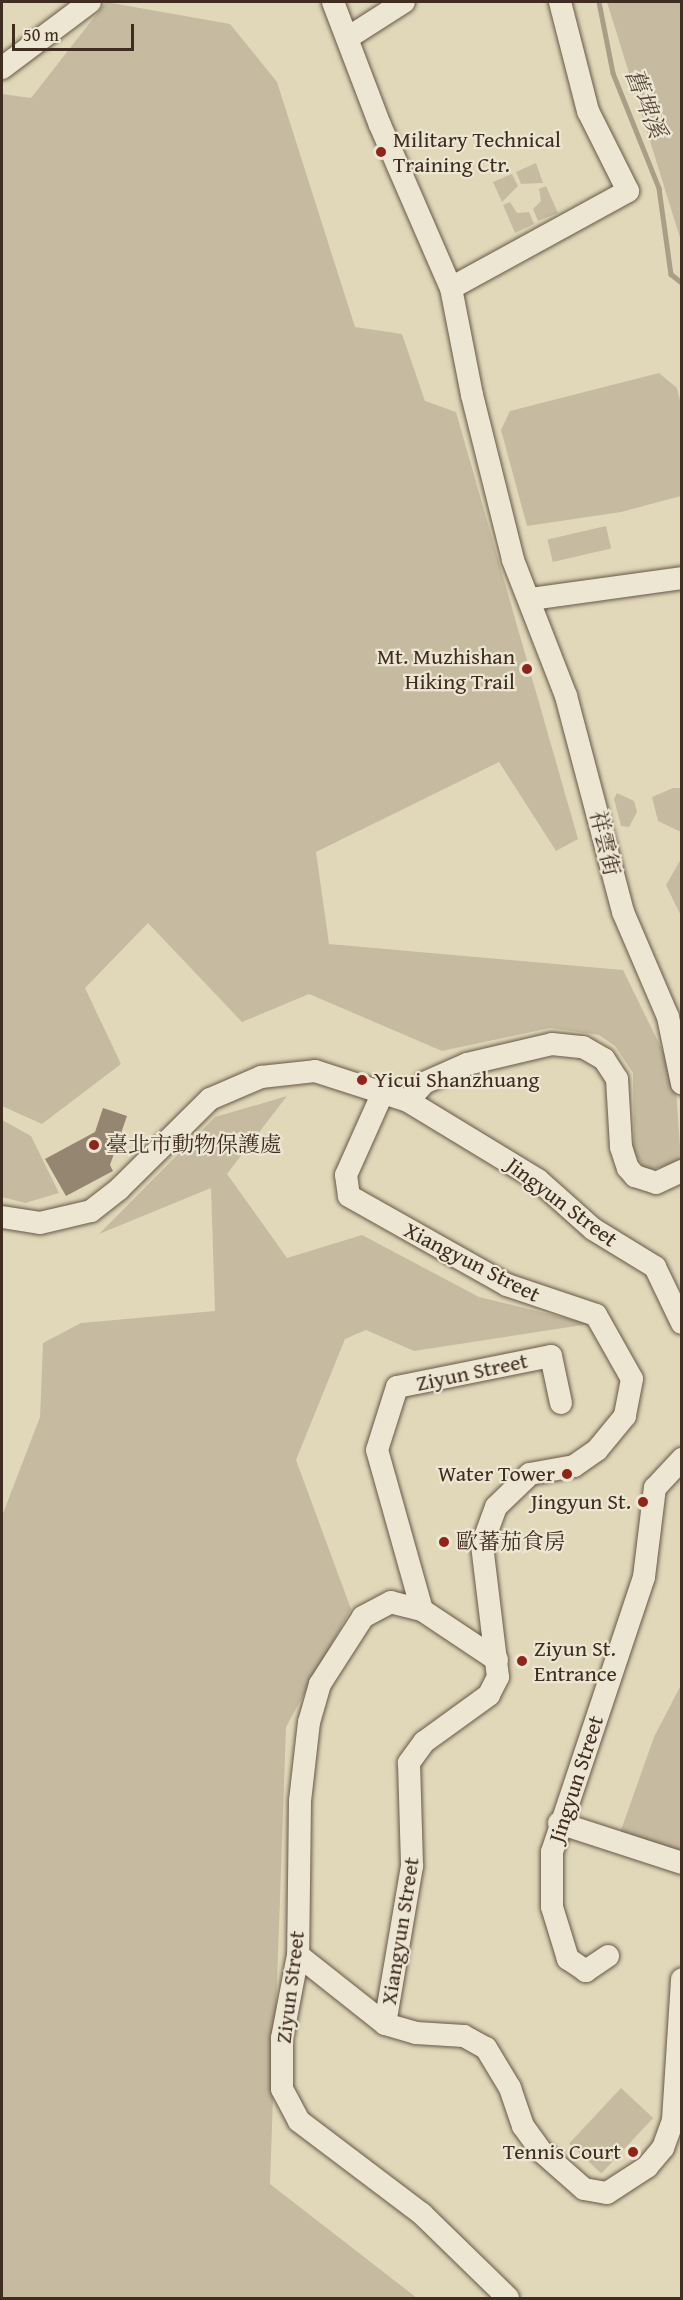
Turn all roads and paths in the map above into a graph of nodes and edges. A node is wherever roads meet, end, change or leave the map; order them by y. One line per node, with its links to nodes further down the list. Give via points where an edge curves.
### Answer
1 (90, 2): 6 (street)
2 (333, 2): 5 (street, 祥雲街)
3 (404, 2): 5 (street)
4 (560, 2): 7 (street, via 588,111 628,191)
5 (349, 37): 7 (street, 祥雲街, via 380,125)
6 (2, 68)
7 (451, 288): 9 (street, 祥雲街, via 472,395 513,560)
8 (681, 578): 9 (street)
9 (531, 599): 10 (street, 祥雲街, via 574,719 623,912 668,1017)
10 (681, 1084)
11 (384, 1090): 12 (street, Jingyun Street); 14 (street, Jingyun Street, via 315,1071 261,1077 210,1099 119,1189 91,1211 40,1223); 19 (street, Xiangyun Street, via 346,1174 349,1196 507,1284 596,1315 633,1379 625,1416 597,1450 574,1466 530,1474 496,1507 482,1545)
12 (408, 1101): 13 (street, via 424,1083 466,1064 552,1044 583,1047 604,1059 617,1079 621,1147 628,1168 635,1176 656,1183); 15 (street, Jingyun Street, via 538,1180 593,1229 655,1267)
13 (681, 1171)
14 (2, 1217)
15 (681, 1323)
16 (561, 1403): 18 (street, Ziyun Street, via 551,1356 398,1387 377,1450)
17 (681, 1459): 20 (street, Jingyun Street, via 655,1488 644,1577)
18 (422, 1610): 19 (street, Ziyun Street); 22 (street, Ziyun Street, via 391,1602 372,1609 332,1663 313,1702 300,1801)
19 (497, 1660): 25 (street, Xiangyun Street, via 498,1677 489,1695 424,1742 409,1763 412,1866)
20 (559, 1822): 21 (street); 23 (street, Jingyun Street, via 552,1852 552,1907 559,1941 568,1959 586,1971)
21 (681, 1863)
22 (298, 1955): 25 (street); 26 (street, Ziyun Street, via 282,2038 282,2089 299,2121 423,2214)
23 (608, 1956)
24 (681, 1979): 25 (street, via 678,2087 666,2138 647,2167 607,2193 584,2189 542,2152 523,2126 510,2088 486,2048 464,2036 416,2033)
25 (385, 2024)
26 (508, 2298)

